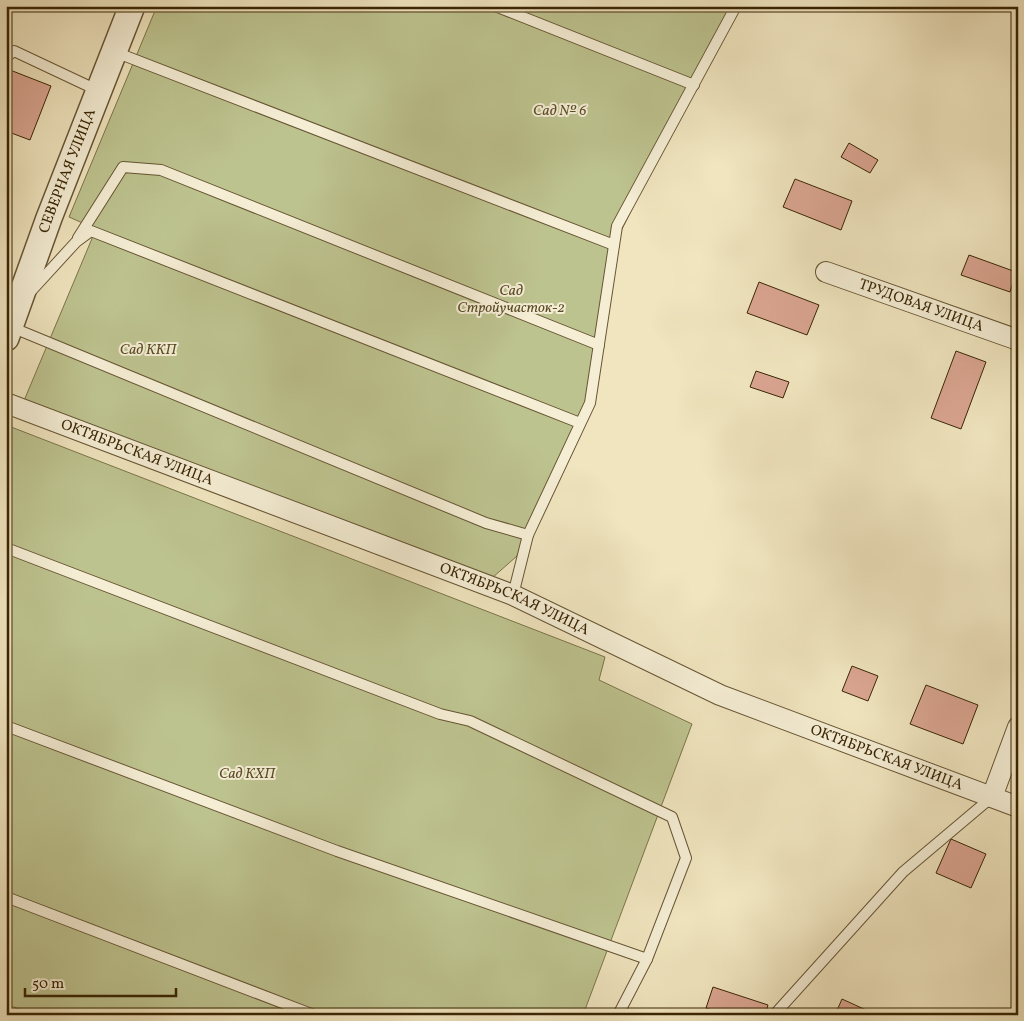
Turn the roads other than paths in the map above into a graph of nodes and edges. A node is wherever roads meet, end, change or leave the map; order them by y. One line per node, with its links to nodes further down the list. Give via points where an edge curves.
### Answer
1 (132, 6): 4 (street, СЕВЕРНАЯ УЛИЦА)
2 (495, 6): 6 (lane)
3 (736, 6): 6 (lane)
4 (115, 52): 7 (street, СЕВЕРНАЯ УЛИЦА); 9 (lane)
5 (6, 57): 7 (lane, via 14,51)
6 (694, 85): 9 (lane, via 617,226)
7 (100, 92): 11 (street, СЕВЕРНАЯ УЛИЦА, via 49,218)
8 (76, 242): 11 (lane); 14 (lane, via 123,167 161,170); 16 (lane, via 91,231)
9 (614, 244): 14 (lane)
10 (826, 272): 13 (street, ТРУДОВАЯ УЛИЦА)
11 (20, 302): 12 (street, СЕВЕРНАЯ УЛИЦА)
12 (9, 332): 17 (lane, via 486,523)
13 (1018, 340)
14 (599, 345): 16 (lane, via 590,403)
15 (6, 403): 19 (street, ОКТЯБРЬСКАЯ УЛИЦА)
16 (580, 424): 17 (lane)
17 (528, 534): 19 (lane)
18 (6, 548): 25 (lane, via 440,714 470,721 672,817 686,858)
19 (513, 595): 22 (street, ОКТЯБРЬСКАЯ УЛИЦА, via 720,695)
20 (6, 726): 25 (lane, via 337,851)
21 (1018, 727): 22 (street)
22 (992, 797): 23 (street, ОКТЯБРЬСКАЯ УЛИЦА); 28 (lane, via 903,872)
23 (1018, 807)
24 (6, 898): 26 (lane)
25 (647, 959): 27 (lane)
26 (314, 1015)
27 (618, 1015)
28 (774, 1015)

